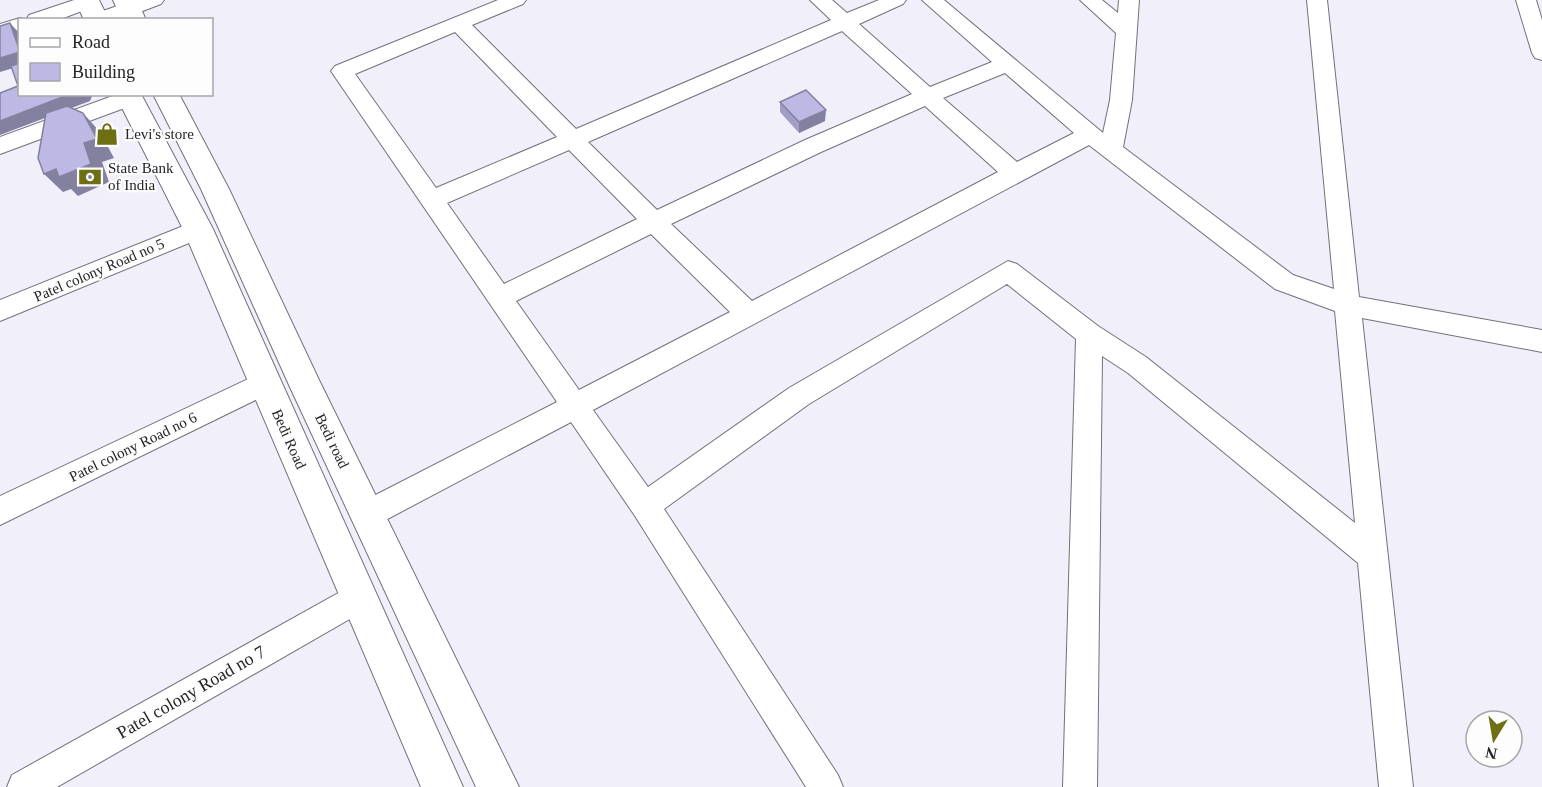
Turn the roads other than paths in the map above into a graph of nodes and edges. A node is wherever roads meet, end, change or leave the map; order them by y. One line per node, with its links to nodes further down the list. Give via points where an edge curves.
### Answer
1 (154, 0): 10 (street)
2 (516, 0): 14 (street)
3 (820, 0): 13 (street)
4 (896, 0): 13 (street)
5 (932, 0): 19 (street)
6 (1090, 0): 17 (street)
7 (1128, 0): 17 (street)
8 (1317, 0): 32 (street)
9 (1526, 0): 18 (street)
10 (130, 9): 11 (street)
11 (93, 10): 12 (street)
12 (47, 18)
13 (845, 22): 20 (street); 24 (street)
14 (458, 23): 24 (street); 28 (street, via 342,71)
15 (18, 26): 16 (street)
16 (0, 31)
17 (1127, 31): 26 (street, via 1122,100)
18 (1542, 53)
19 (1006, 65): 20 (street); 23 (street)
20 (927, 95): 27 (street); 29 (street)
21 (129, 96): 25 (street); 30 (main road, Bedi Road)
22 (167, 96): 41 (main road, Bedi road)
23 (1090, 134): 26 (street); 27 (street)
24 (573, 140): 28 (street); 29 (street)
25 (0, 146)
26 (1111, 150): 32 (street, via 1284,282)
27 (1015, 174): 34 (street)
28 (432, 200): 31 (street)
29 (654, 222): 31 (street); 34 (street)
30 (198, 229): 33 (street, Patel colony Road no 5); 37 (main road, Bedi Road)
31 (498, 298): 38 (street)
32 (1347, 305): 36 (street); 42 (street)
33 (0, 311)
34 (749, 314): 38 (street)
35 (1089, 334): 39 (street, via 1008,271 799,396); 42 (street, via 1137,365); 48 (street)
36 (1542, 341)
37 (265, 383): 40 (street, Patel colony Road no 6); 43 (main road, Bedi Road)
38 (575, 406): 39 (street); 41 (street)
39 (645, 506): 47 (street)
40 (0, 511)
41 (368, 514): 46 (main road, Bedi road)
42 (1373, 556): 49 (street)
43 (358, 597): 44 (street, Patel colony Road no 7); 45 (main road, Bedi Road)
44 (24, 787)
45 (442, 787)
46 (498, 787)
47 (826, 787)
48 (1080, 787)
49 (1396, 787)

